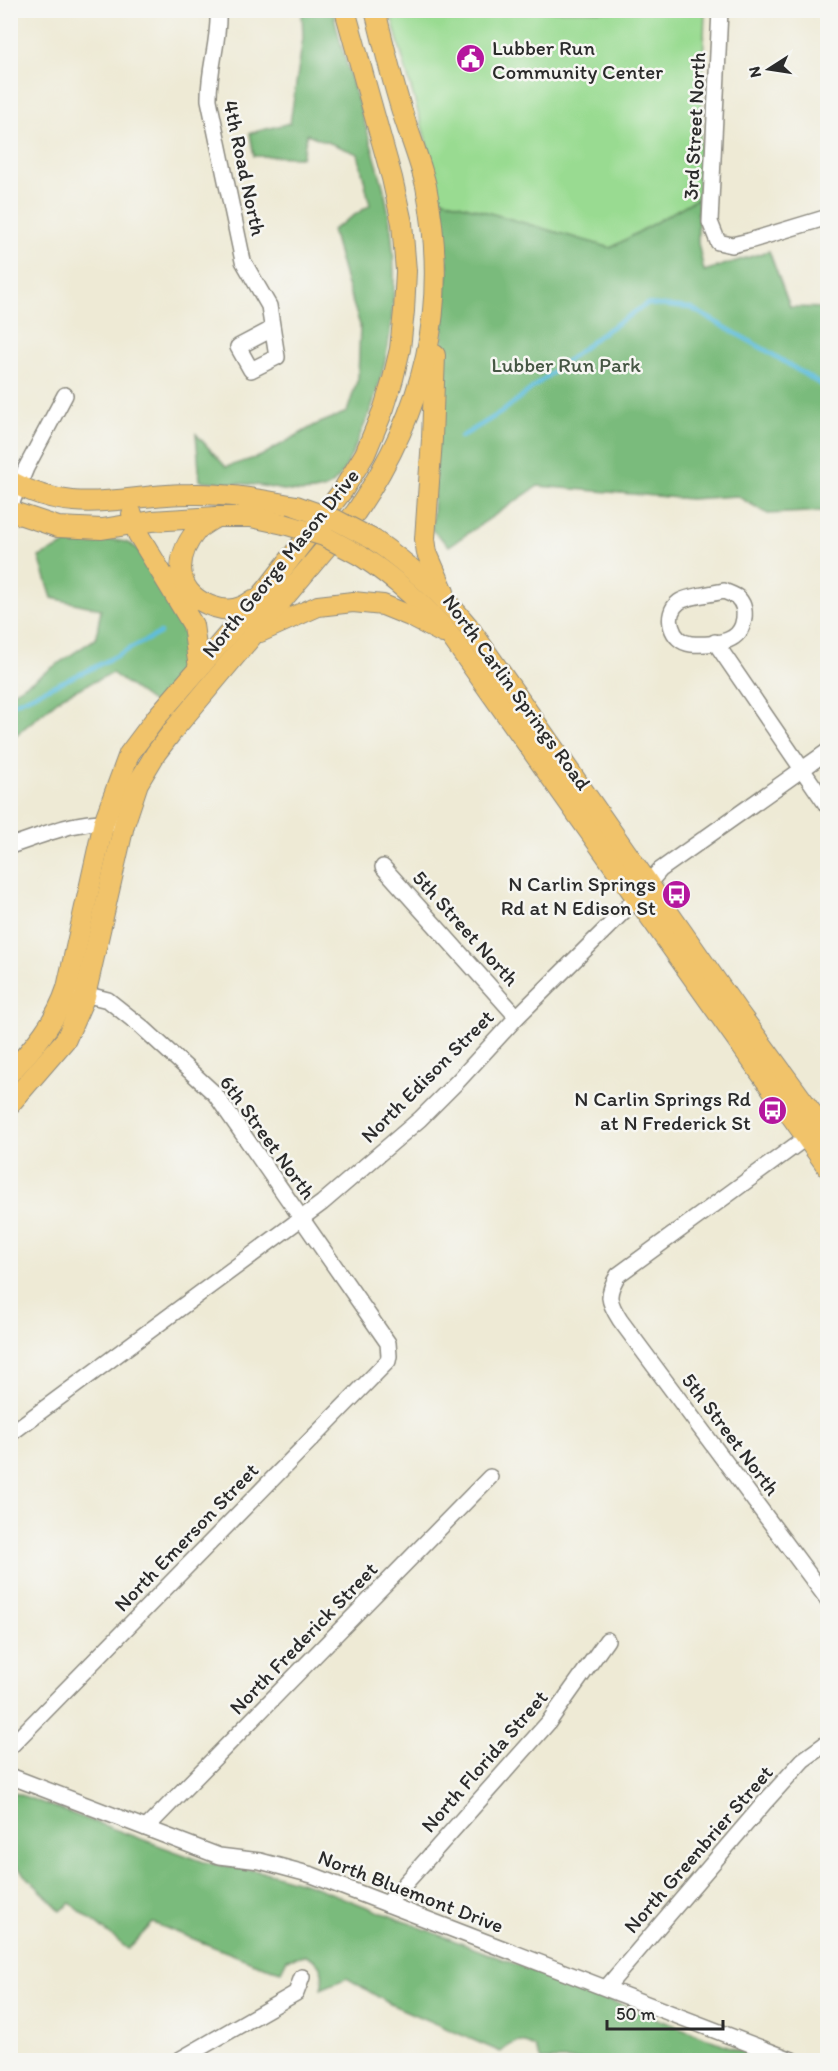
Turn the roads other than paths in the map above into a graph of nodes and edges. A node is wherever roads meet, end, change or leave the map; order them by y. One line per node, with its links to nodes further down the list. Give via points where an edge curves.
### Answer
1 (218, 10): 7 (street, 4th Road North, via 209,100 243,261 269,306)
2 (345, 10): 15 (main road, North George Mason Drive, via 402,223 406,271 400,349 384,408 365,454 343,490)
3 (375, 10): 6 (main road, North George Mason Drive, via 425,184 435,268)
4 (720, 10): 5 (street, 3rd Street North, via 710,222 714,235 718,242 732,244)
5 (828, 217)
6 (433, 312): 16 (main road, via 434,391 425,539 433,569); 17 (main road, North George Mason Drive, via 413,405 379,478 356,512)
7 (272, 329)
8 (65, 395): 9 (street)
9 (15, 483): 10 (main road, North Carlin Springs Road, via 61,501); 11 (street)
10 (128, 500): 13 (main road); 14 (main road, North Carlin Springs Road, bridge, via 192,494 247,497 296,506 336,520)
11 (10, 509): 13 (main road, North Carlin Springs Road, via 58,527 102,529)
12 (216, 517): 13 (main road, North Carlin Springs Road); 14 (main road, North Carlin Springs Road, bridge, via 251,517); 15 (main road, via 198,529 181,560 187,590 206,604 230,610 244,607)
13 (134, 524): 20 (main road, via 193,625)
14 (368, 548): 16 (main road, North Carlin Springs Road, via 423,577); 18 (main road, North Carlin Springs Road, via 388,574)
15 (267, 589): 20 (main road, North George Mason Drive)
16 (449, 602): 28 (main road, North Carlin Springs Road, via 482,645)
17 (255, 635): 18 (main road, via 318,606 353,602 383,605); 25 (main road, North George Mason Drive, via 156,753 138,783)
18 (452, 638): 28 (main road, North Carlin Springs Road)
19 (715, 642): 19 (street, via 731,639 740,632 744,619 737,597 724,591 680,600 672,609 670,622 674,634 684,644); 22 (street)
20 (199, 668): 24 (main road, North George Mason Drive, via 129,754)
21 (828, 751): 22 (street, North Edison Street)
22 (801, 770): 23 (street); 28 (street, North Edison Street, via 660,870)
23 (828, 807)
24 (104, 822): 25 (street); 26 (street, via 71,827); 29 (main road, North George Mason Drive)
25 (124, 825): 29 (main road, North George Mason Drive)
26 (10, 846)
27 (383, 867): 30 (street, 5th Street North)
28 (642, 891): 30 (street, North Edison Street); 33 (main road, North Carlin Springs Road); 34 (main road, North Carlin Springs Road)
29 (76, 992): 31 (main road, North George Mason Drive); 32 (main road, North George Mason Drive, via 66,1039); 36 (street, 6th Street North, via 108,1000 215,1094)
30 (517, 1017): 36 (street, North Edison Street, via 414,1125)
31 (10, 1073)
32 (10, 1104)
33 (824, 1131): 34 (street)
34 (805, 1138): 35 (main road, North Carlin Springs Road); 40 (street, 5th Street North, via 618,1275 609,1290 611,1306 620,1320)
35 (828, 1168)
36 (302, 1219): 37 (street, 6th Street North, via 388,1343); 38 (street, North Edison Street)
37 (389, 1356): 43 (street, North Emerson Street)
38 (10, 1434)
39 (490, 1477): 45 (street, North Frederick Street)
40 (828, 1599)
41 (607, 1640): 46 (street, North Florida Street, via 548,1723)
42 (828, 1742): 48 (street, North Greenbrier Street, via 802,1760)
43 (10, 1747)
44 (10, 1776): 45 (street, North Bluemont Drive)
45 (146, 1828): 46 (street, North Bluemont Drive, via 219,1856 260,1861 312,1875)
46 (387, 1904): 48 (street, North Bluemont Drive)
47 (302, 1977): 49 (street, via 296,1993)
48 (606, 1988): 50 (street, North Bluemont Drive)
49 (179, 2061)
50 (792, 2061)

